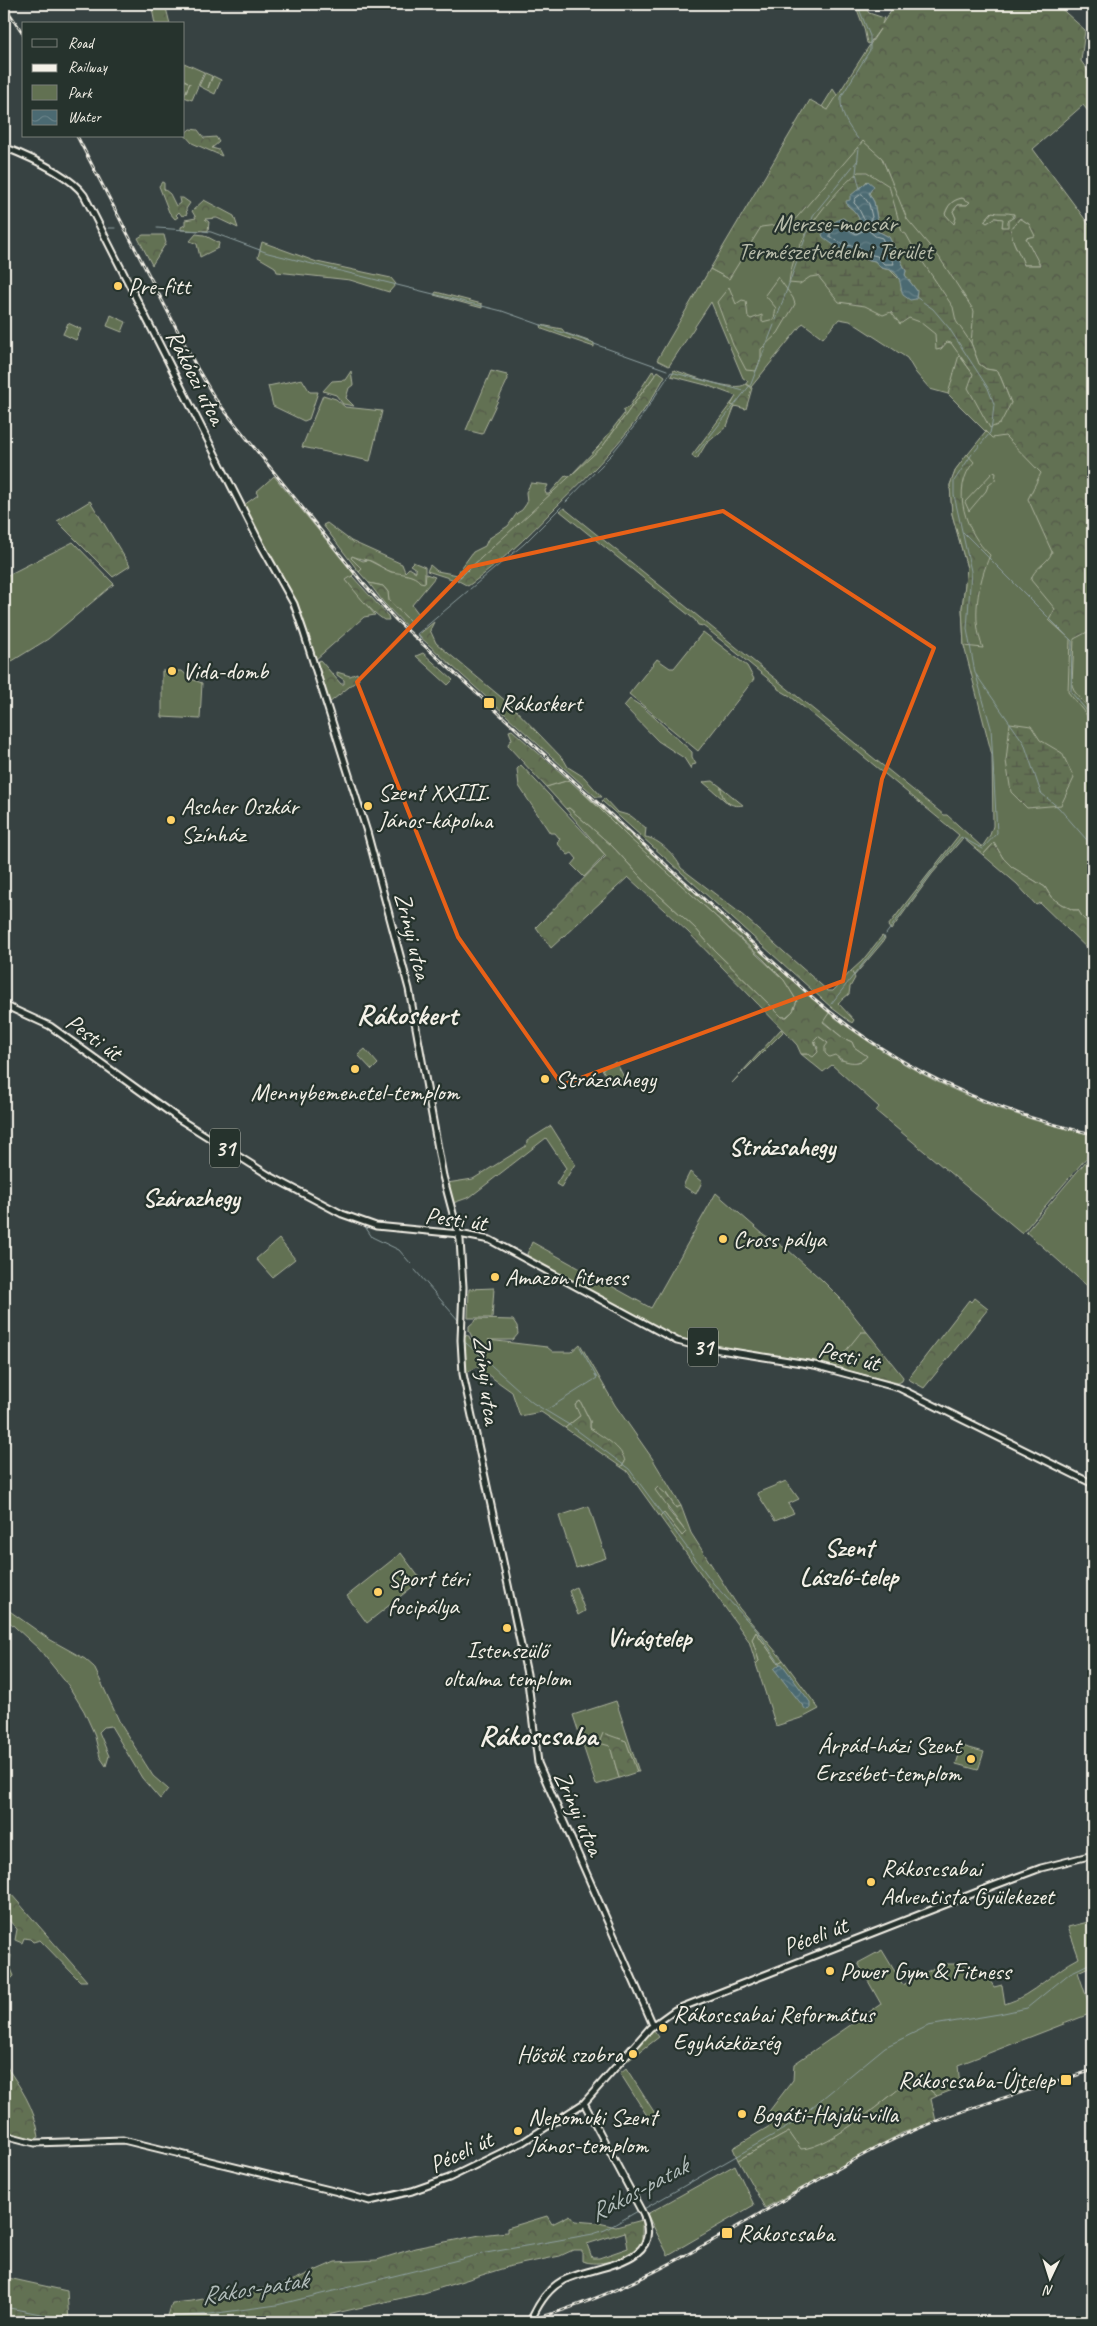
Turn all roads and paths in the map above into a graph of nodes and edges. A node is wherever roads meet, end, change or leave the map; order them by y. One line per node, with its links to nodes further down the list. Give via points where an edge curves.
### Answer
1 (4, 147): 2 (main road, Rákóczi utca, via 40,162 79,188 84,195 260,546 296,610)
2 (333, 725): 4 (main road, Zrínyi utca, via 367,832 400,954 443,1176)
3 (4, 1005): 4 (main road, Pesti út / 31, via 54,1029 179,1119 316,1201 370,1225)
4 (458, 1234): 5 (main road, Pesti út / 31, via 496,1242 677,1341 814,1364 896,1386); 7 (main road, Zrínyi utca, via 463,1280 463,1374 521,1642 538,1763)
5 (1093, 1484)
6 (1093, 1855): 7 (main road, Péceli út, via 1040,1868 805,1958 697,2000)
7 (652, 2025): 8 (main road, Péceli út)
8 (584, 2103): 9 (main road, Péceli út, via 523,2142 449,2178 370,2201 123,2140 43,2143); 10 (main road, bridge, via 643,2213 648,2227 646,2242 637,2254 625,2261 563,2281 543,2298)
9 (4, 2135)
10 (530, 2322)

